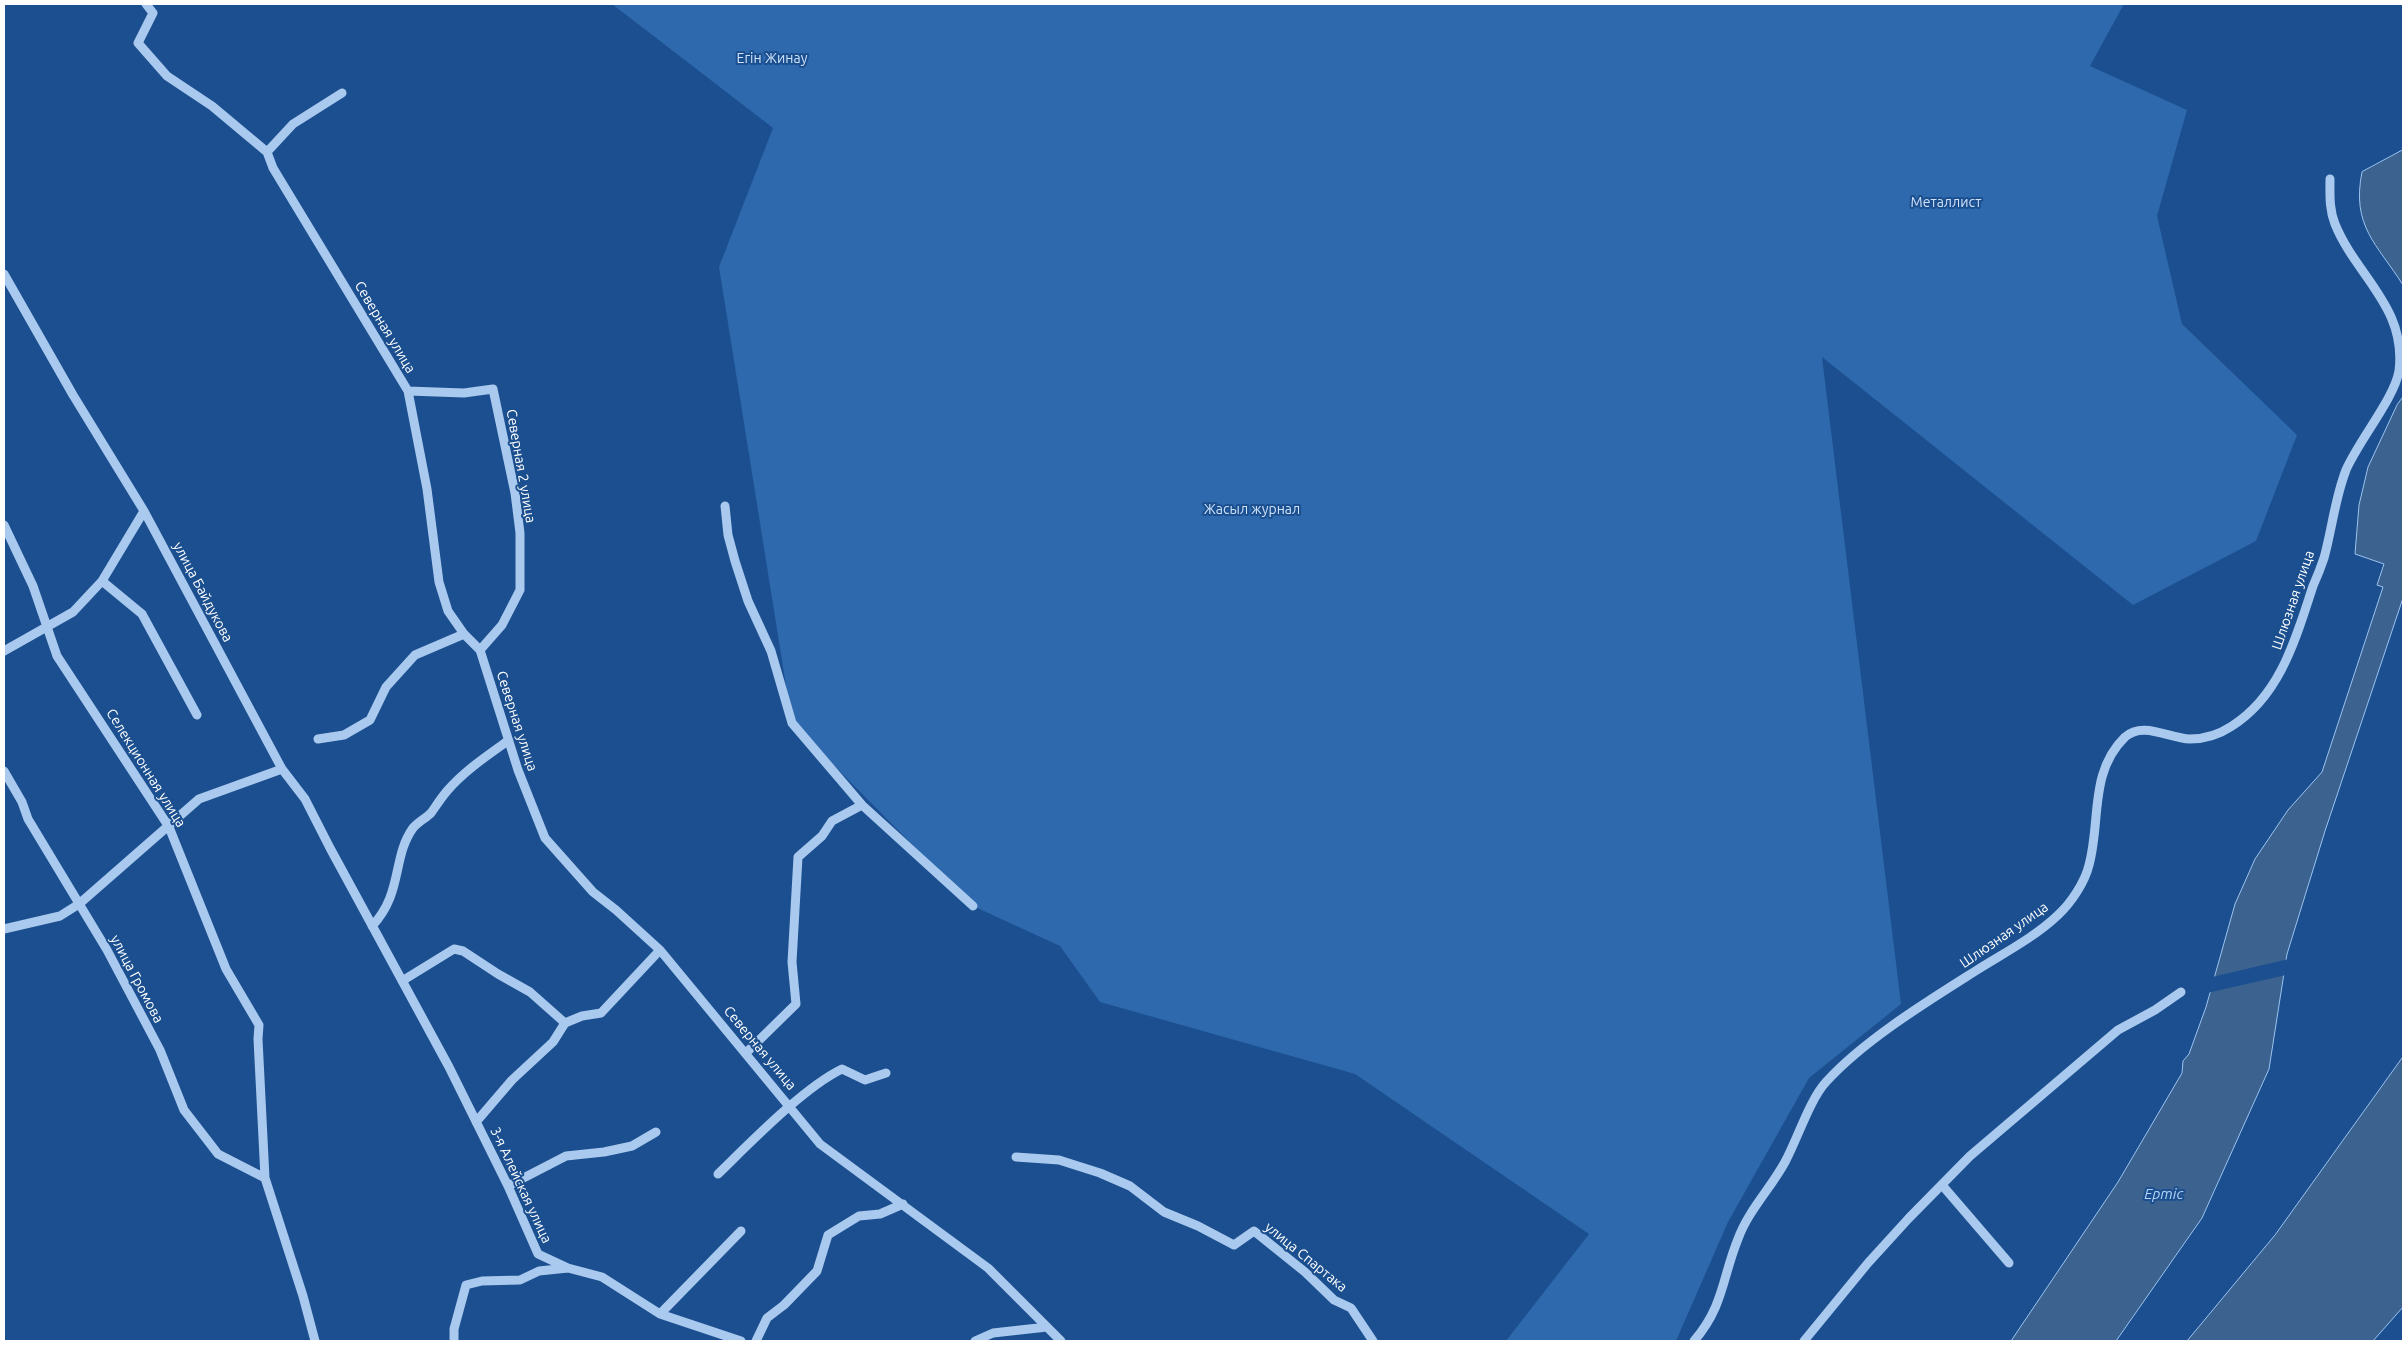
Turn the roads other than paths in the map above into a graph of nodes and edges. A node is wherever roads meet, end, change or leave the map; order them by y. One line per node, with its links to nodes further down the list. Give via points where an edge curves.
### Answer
1 (146, 4): 3 (street, Северная улица, via 152,13 138,44 167,76 212,106)
2 (342, 93): 3 (street, via 293,124)
3 (268, 152): 6 (street, Северная улица, via 273,168)
4 (2330, 179): 54 (street, Шлюзная улица, via 2330,205 2334,220 2342,239 2391,309 2401,352 2399,376 2346,472 2324,558 2293,649 2250,713 2230,728 2205,738 2186,739 2149,730 2129,734 2102,771 2088,869 2058,915 1870,1043 1822,1085 1784,1165 1738,1236 1722,1295 1705,1328)
5 (4, 274): 8 (street, улица Байдукова)
6 (408, 392): 12 (street, Северная улица, via 427,489 439,582 448,611); 13 (street, Северная 2 улица, via 464,393 493,389 515,492 520,533 520,590 502,625)
7 (725, 506): 20 (street, via 735,561 748,601 771,651 792,724)
8 (144, 511): 10 (street); 18 (street, улица Байдукова)
9 (4, 525): 11 (street, Селекционная улица, via 34,586)
10 (102, 581): 11 (street, via 73,612); 15 (street, via 142,614)
11 (47, 625): 14 (street); 21 (street, Селекционная улица, via 57,656)
12 (464, 634): 13 (street, Северная улица); 16 (street, via 415,655 386,687 370,720 344,735)
13 (480, 650): 17 (street, Северная улица)
14 (4, 651)
15 (197, 715)
16 (318, 739)
17 (509, 740): 24 (street, via 484,757 448,790 430,814 413,828 404,847 385,913); 26 (street, Северная улица, via 545,838 593,892)
18 (282, 769): 21 (street, via 199,799); 24 (street, улица Байдукова, via 305,799)
19 (4, 771): 22 (street, улица Громова, via 28,819)
20 (862, 805): 23 (street); 30 (street, via 832,821 822,836 798,857 792,962 796,1004)
21 (169, 827): 22 (street); 37 (street, Селекционная улица, via 226,969 259,1024)
22 (79, 904): 25 (street, via 60,916); 37 (street, улица Громова, via 108,950 160,1050 184,1110 218,1154)
23 (973, 906)
24 (372, 926): 27 (street, улица Байдукова)
25 (4, 929)
26 (660, 950): 29 (street, via 601,1013); 30 (street, Северная улица)
27 (402, 981): 29 (street, via 454,949 463,951 530,992); 33 (street, 3-я Алейская улица)
28 (2181, 992): 38 (street, via 2118,1030 1970,1156)
29 (565, 1023): 33 (street, via 553,1042 512,1080)
30 (746, 1053): 32 (street, Северная улица)
31 (886, 1073): 32 (street, via 865,1080 842,1069)
32 (791, 1107): 36 (street); 40 (street, Северная улица, via 820,1144)
33 (476, 1122): 39 (street, 3-я Алейская улица)
34 (656, 1132): 39 (street, via 632,1146 566,1156)
35 (1016, 1157): 53 (street, улица Спартака, via 1059,1160 1100,1172 1130,1186 1164,1212 1234,1245 1254,1231 1334,1300 1351,1308)
36 (718, 1174)
37 (266, 1178): 47 (street)
38 (1942, 1185): 42 (street); 55 (street, via 1868,1263)
39 (508, 1186): 43 (street, 3-я Алейская улица, via 538,1254)
40 (903, 1204): 45 (street, Северная улица, via 988,1268); 50 (street, via 880,1214 859,1216 828,1234 818,1271 767,1318)
41 (741, 1231): 44 (street)
42 (2009, 1263)
43 (568, 1268): 44 (street, via 602,1277); 48 (street, via 538,1271 520,1280 482,1280 466,1285 454,1329)
44 (660, 1314): 46 (street)
45 (1047, 1327): 51 (street, via 993,1333); 52 (street, Северная улица)
46 (732, 1340): 49 (street)
47 (315, 1341)
48 (454, 1341)
49 (742, 1341)
50 (756, 1341)
51 (974, 1341)
52 (1061, 1341)
53 (1374, 1341)
54 (1694, 1341)
55 (1804, 1341)

